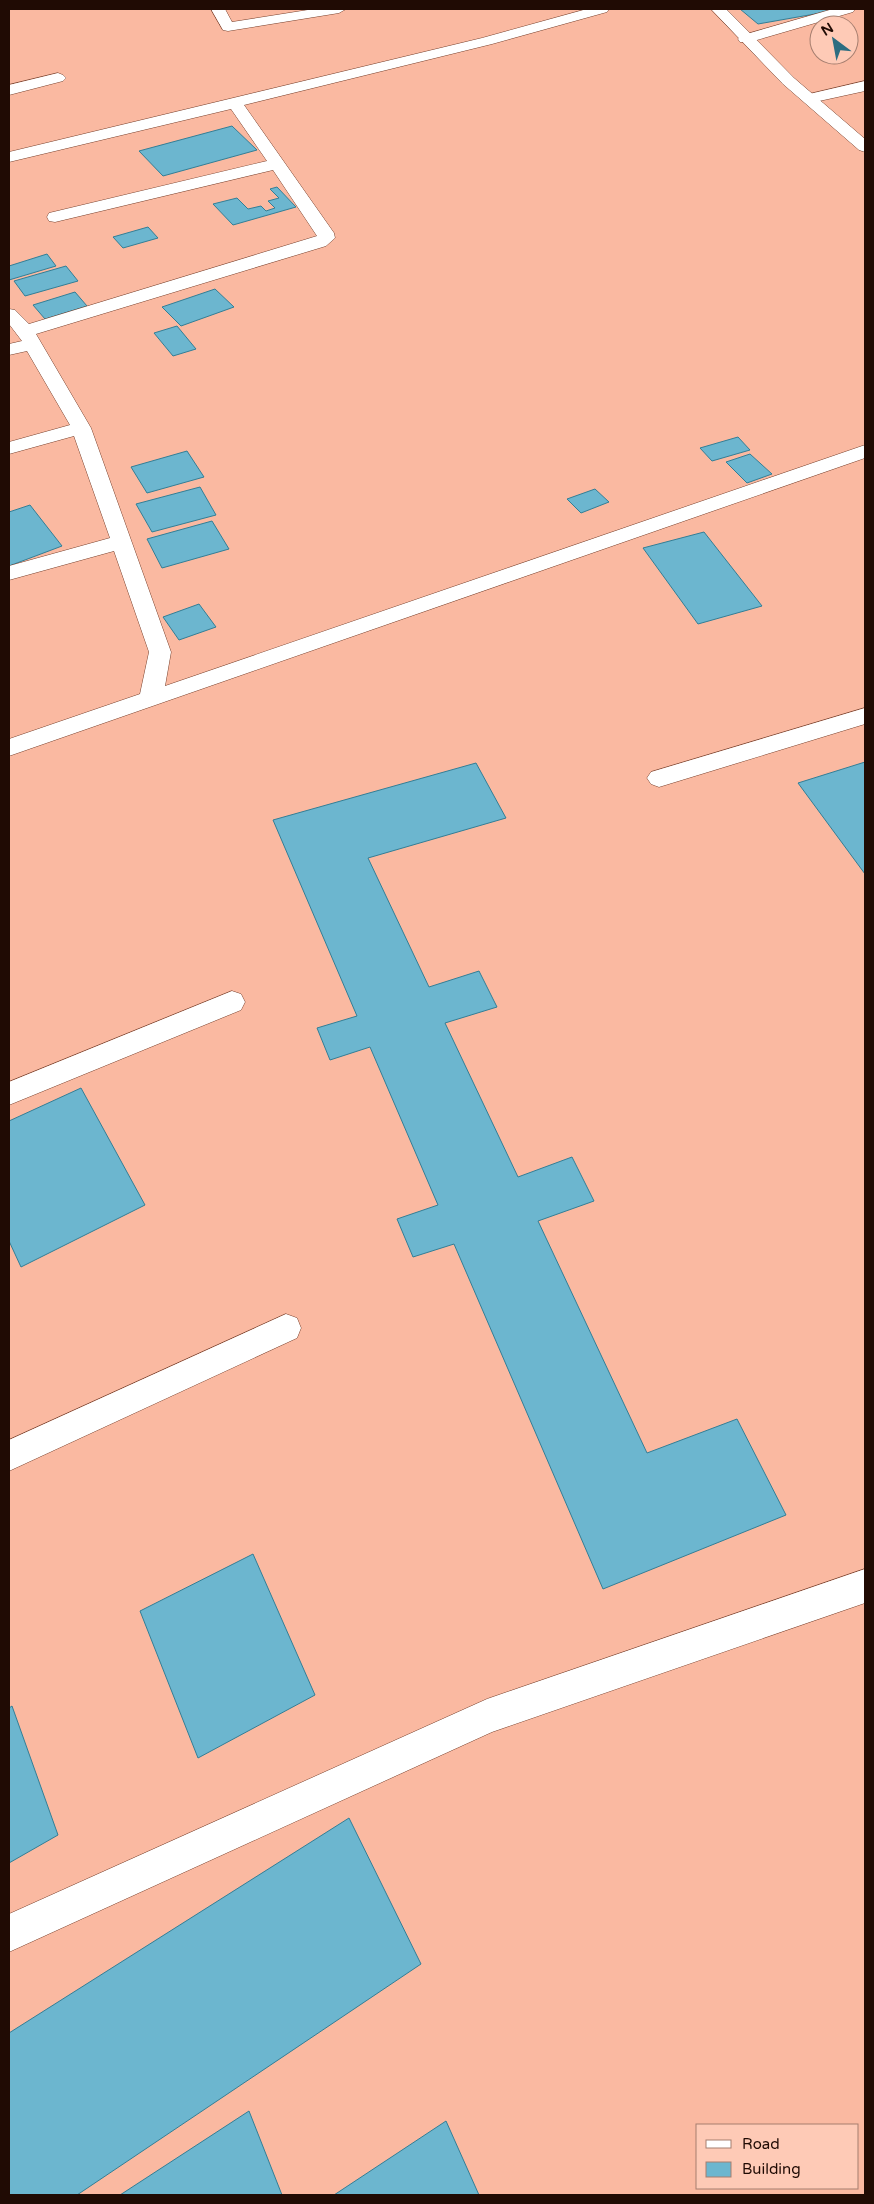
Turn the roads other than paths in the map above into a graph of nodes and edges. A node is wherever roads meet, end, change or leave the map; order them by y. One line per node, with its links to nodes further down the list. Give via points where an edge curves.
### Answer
1 (218, 9): 2 (street, via 228,27)
2 (339, 9)
3 (602, 9): 6 (street)
4 (718, 9): 7 (street)
5 (848, 9): 7 (street)
6 (576, 12): 12 (street, via 385,67)
7 (745, 39): 11 (street)
8 (58, 78): 10 (street)
9 (865, 86): 11 (street)
10 (9, 90)
11 (810, 98): 13 (street)
12 (235, 103): 14 (street); 15 (street)
13 (865, 147)
14 (9, 158)
15 (278, 164): 16 (street); 18 (street, via 326,238)
16 (55, 217)
17 (9, 314): 18 (street)
18 (28, 338): 19 (street); 20 (street)
19 (9, 350)
20 (81, 428): 21 (street); 23 (street)
21 (9, 448)
22 (865, 451): 25 (street)
23 (122, 542): 24 (street); 25 (street, via 160,652)
24 (9, 572)
25 (151, 697): 27 (street)
26 (865, 716): 28 (street)
27 (9, 748)
28 (659, 778)
29 (232, 1002): 30 (street)
30 (9, 1094)
31 (286, 1328): 32 (street)
32 (9, 1456)
33 (865, 1586): 34 (street, via 487,1716)
34 (9, 1933)

